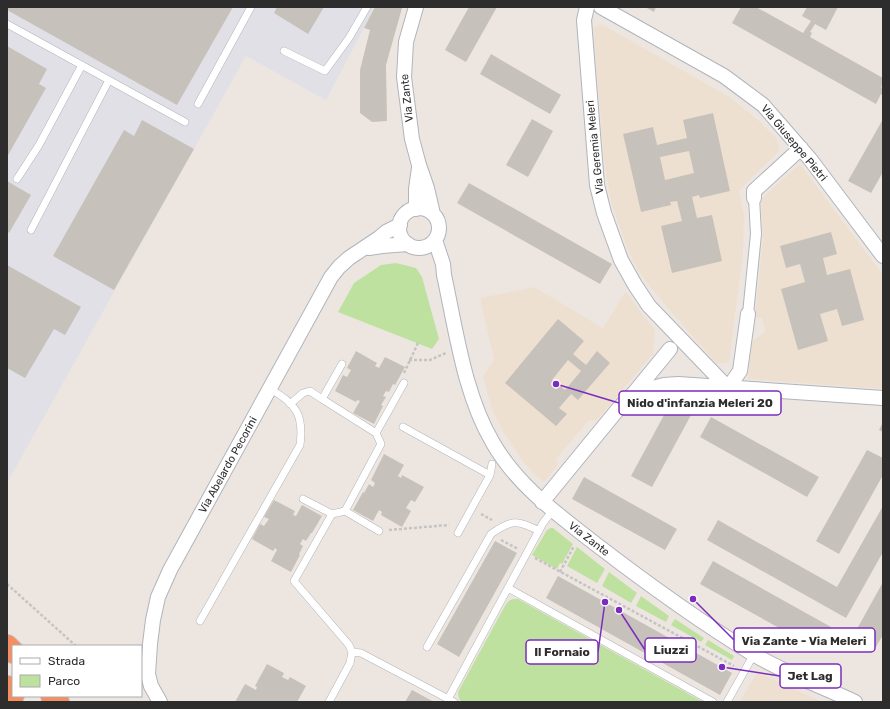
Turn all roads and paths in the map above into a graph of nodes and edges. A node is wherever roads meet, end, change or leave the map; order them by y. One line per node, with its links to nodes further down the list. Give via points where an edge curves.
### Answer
1 (251, 7): 10 (lane)
2 (366, 7): 7 (lane, via 349,38 325,71)
3 (416, 7): 13 (street, Via Zante, via 406,42 404,77 412,140)
4 (586, 7): 34 (street, Via Geremia Meleri, via 584,20 597,184 604,213 621,260 649,306)
5 (601, 7): 12 (street, Via Giuseppe Pietri, via 724,76 764,105)
6 (7, 24): 8 (lane)
7 (284, 51)
8 (82, 65): 9 (lane); 14 (lane)
9 (109, 80): 11 (lane); 19 (lane)
10 (198, 104)
11 (185, 122)
12 (801, 148): 15 (street, via 754,191); 24 (street, Via Giuseppe Pietri)
13 (419, 165): 16 (street, Via Zante); 17 (street, Via Zante)
14 (17, 179)
15 (754, 198): 26 (street, via 756,234)
16 (416, 209): 17 (street, via 424,209); 18 (street, via 406,215)
17 (432, 214): 20 (street, Via Zante, via 439,226)
18 (400, 225): 21 (street, via 401,235); 23 (street, Via Abelardo Pecorini)
19 (31, 230)
20 (435, 240): 22 (street); 25 (street, Via Zante)
21 (408, 244): 22 (street, via 417,248); 23 (street, Via Abelardo Pecorini)
22 (423, 247): 25 (street, Via Zante)
23 (362, 249): 33 (street, Via Abelardo Pecorini, via 339,267 331,277)
24 (883, 256)
25 (444, 275): 28 (street, Via Zante)
26 (748, 314): 34 (street, via 740,371)
27 (418, 343): 30 (path)
28 (460, 347): 30 (path, via 430,360); 44 (street, Via Zante, via 474,402 492,443 513,473)
29 (670, 349): 35 (street)
30 (409, 360): 32 (path, via 404,373)
31 (342, 364): 37 (lane)
32 (404, 383): 40 (lane)
33 (270, 388): 38 (lane, via 284,396); 65 (street, Via Abelardo Pecorini, via 170,570 158,597 152,620 148,674)
34 (728, 388): 35 (street, via 678,384); 36 (street)
35 (634, 393): 44 (street)
36 (883, 398)
37 (322, 399): 38 (lane, via 310,391 303,393); 40 (lane)
38 (290, 404): 58 (lane, via 296,409 300,420 300,445)
39 (403, 427): 42 (lane)
40 (376, 433): 46 (lane, via 381,444)
41 (492, 464): 42 (lane)
42 (490, 475): 52 (lane)
43 (303, 499): 47 (lane)
44 (542, 502): 45 (street, Via Zante)
45 (553, 510): 50 (lane); 51 (street, Via Zante)
46 (345, 511): 47 (lane); 49 (lane)
47 (332, 514): 61 (lane, via 294,581)
48 (443, 526): 49 (path)
49 (379, 531)
50 (538, 532): 53 (lane, via 514,522 502,526); 54 (lane)
51 (581, 533): 55 (path); 62 (street, Via Zante, via 667,598)
52 (458, 534)
53 (491, 534): 54 (path); 60 (lane)
54 (526, 554): 55 (path); 57 (lane)
55 (560, 572): 63 (path, via 735,666)
56 (7, 584): 59 (path)
57 (508, 588): 64 (lane); 67 (lane)
58 (200, 621)
59 (75, 645)
60 (427, 647)
61 (352, 652): 64 (lane, via 361,653); 66 (lane, via 350,663)
62 (754, 654): 68 (lane); 69 (street, Via Zante)
63 (737, 662)
64 (451, 700)
65 (160, 702)
66 (329, 702)
67 (713, 702)
68 (727, 702)
69 (856, 702)

